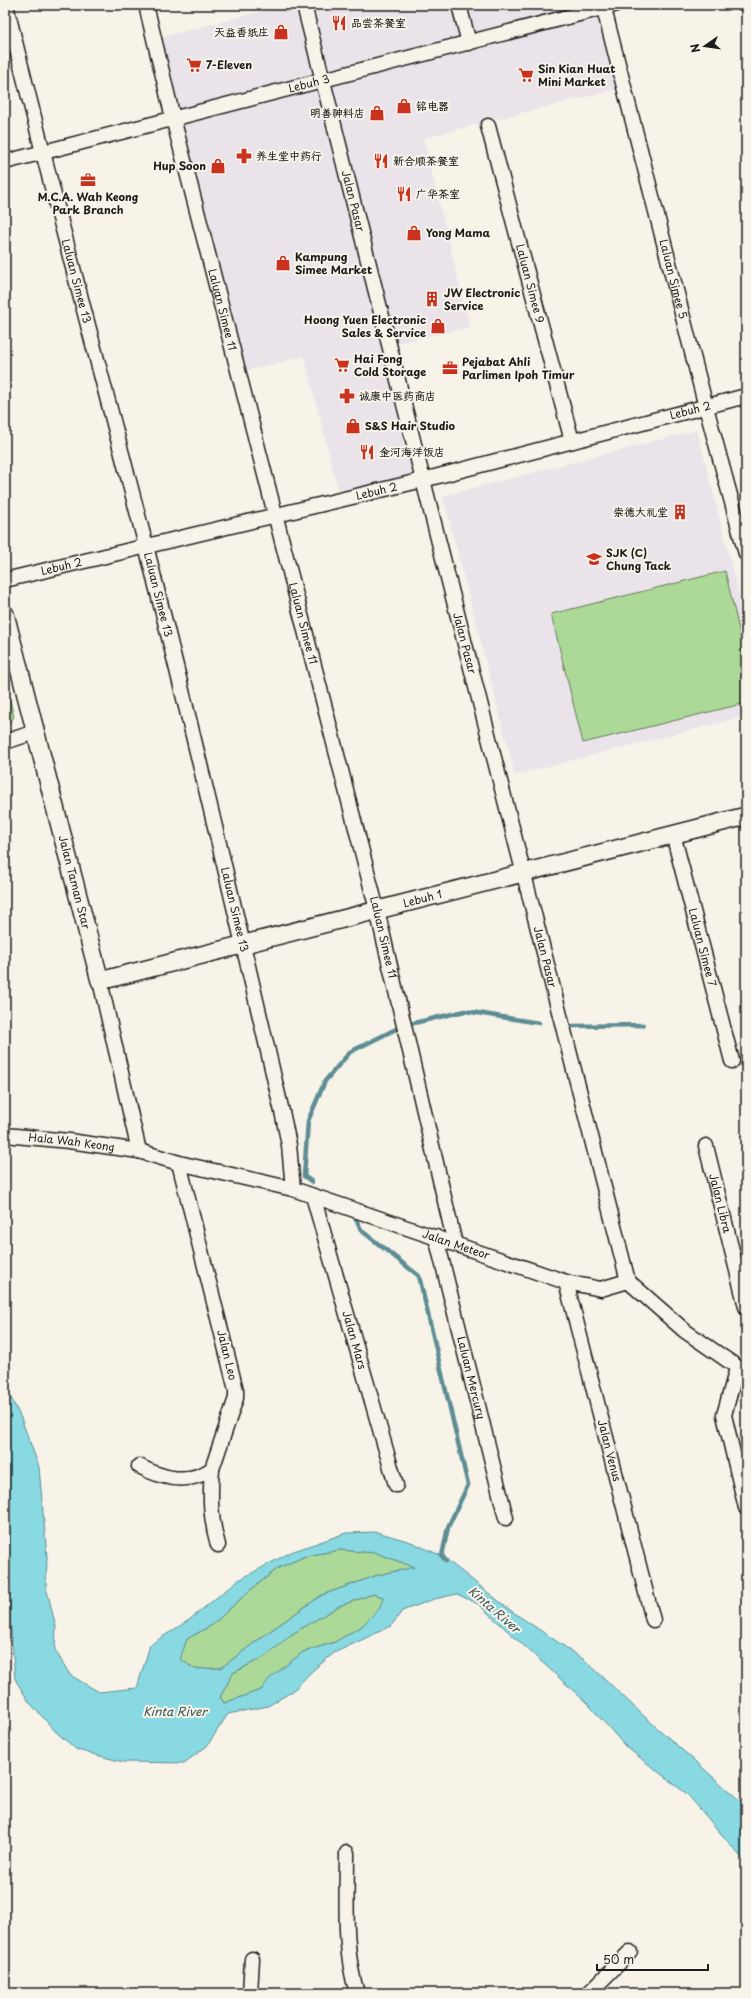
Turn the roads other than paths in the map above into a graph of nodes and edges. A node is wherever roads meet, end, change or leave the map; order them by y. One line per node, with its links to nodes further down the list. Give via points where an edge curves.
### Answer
1 (6, 5): 10 (street, Laluan Simee 13)
2 (146, 5): 8 (street, Laluan Simee 11)
3 (304, 5): 7 (street, Jalan Pasar)
4 (459, 5): 6 (street)
5 (607, 6): 6 (street, Lebuh 3); 13 (street, Laluan Simee 5)
6 (469, 43): 7 (street, Lebuh 3)
7 (323, 80): 8 (street, Lebuh 3); 15 (street, Jalan Pasar)
8 (174, 118): 10 (street, Lebuh 3); 16 (street, Laluan Simee 11)
9 (488, 126): 14 (street, Laluan Simee 9)
10 (42, 152): 11 (street, Lebuh 3); 17 (street, Laluan Simee 13)
11 (5, 162)
12 (746, 396): 13 (street, Lebuh 2)
13 (706, 407): 14 (street, Lebuh 2); 18 (street, Laluan Simee 5)
14 (572, 441): 15 (street, Lebuh 2)
15 (423, 480): 16 (street, Lebuh 2); 25 (street, Jalan Pasar)
16 (276, 514): 17 (street, Lebuh 2); 26 (street, Laluan Simee 11)
17 (146, 547): 19 (street, Lebuh 2); 27 (street, Laluan Simee 13)
18 (746, 554)
19 (5, 580)
20 (5, 614): 21 (street, Jalan Taman Star)
21 (35, 732): 22 (street); 28 (street, Jalan Taman Star)
22 (5, 742)
23 (746, 816): 24 (street, Lebuh 1)
24 (673, 834): 25 (street, Lebuh 1); 29 (street, Laluan Simee 7)
25 (525, 872): 26 (street, Lebuh 1); 38 (street, Jalan Pasar)
26 (377, 910): 27 (street, Lebuh 1); 37 (street, Laluan Simee 11)
27 (244, 944): 28 (street, Lebuh 1); 34 (street, Laluan Simee 13, via 284,1116)
28 (100, 981): 32 (street, Jalan Taman Star)
29 (732, 1061)
30 (5, 1136): 32 (street, Hala Wah Keong, via 69,1141)
31 (706, 1146): 40 (street, Jalan Libra)
32 (139, 1151): 33 (street, Jalan Meteor)
33 (179, 1163): 34 (street, Jalan Meteor); 43 (street, Jalan Leo, via 236,1390 233,1408)
34 (293, 1189): 35 (street, Jalan Meteor)
35 (313, 1196): 36 (street, Jalan Meteor); 44 (street, Jalan Mars)
36 (436, 1237): 37 (street, Jalan Meteor); 46 (street, Laluan Mercury)
37 (455, 1244): 39 (street, Jalan Meteor)
38 (628, 1281): 39 (street, Jalan Meteor, via 601,1289); 41 (street, via 685,1331)
39 (566, 1282): 48 (street, Jalan Venus)
40 (746, 1307)
41 (741, 1371): 45 (street, via 724,1415)
42 (138, 1466): 43 (street, via 152,1474 183,1479 199,1477)
43 (212, 1469): 47 (street, Jalan Leo, via 211,1514)
44 (396, 1485)
45 (746, 1508)
46 (506, 1518)
47 (218, 1545)
48 (653, 1620)
49 (347, 1853): 53 (street, via 351,1973)
50 (630, 1952): 54 (street)
51 (252, 1959): 52 (street)
52 (250, 1993)
53 (357, 1993)
54 (589, 1993)

